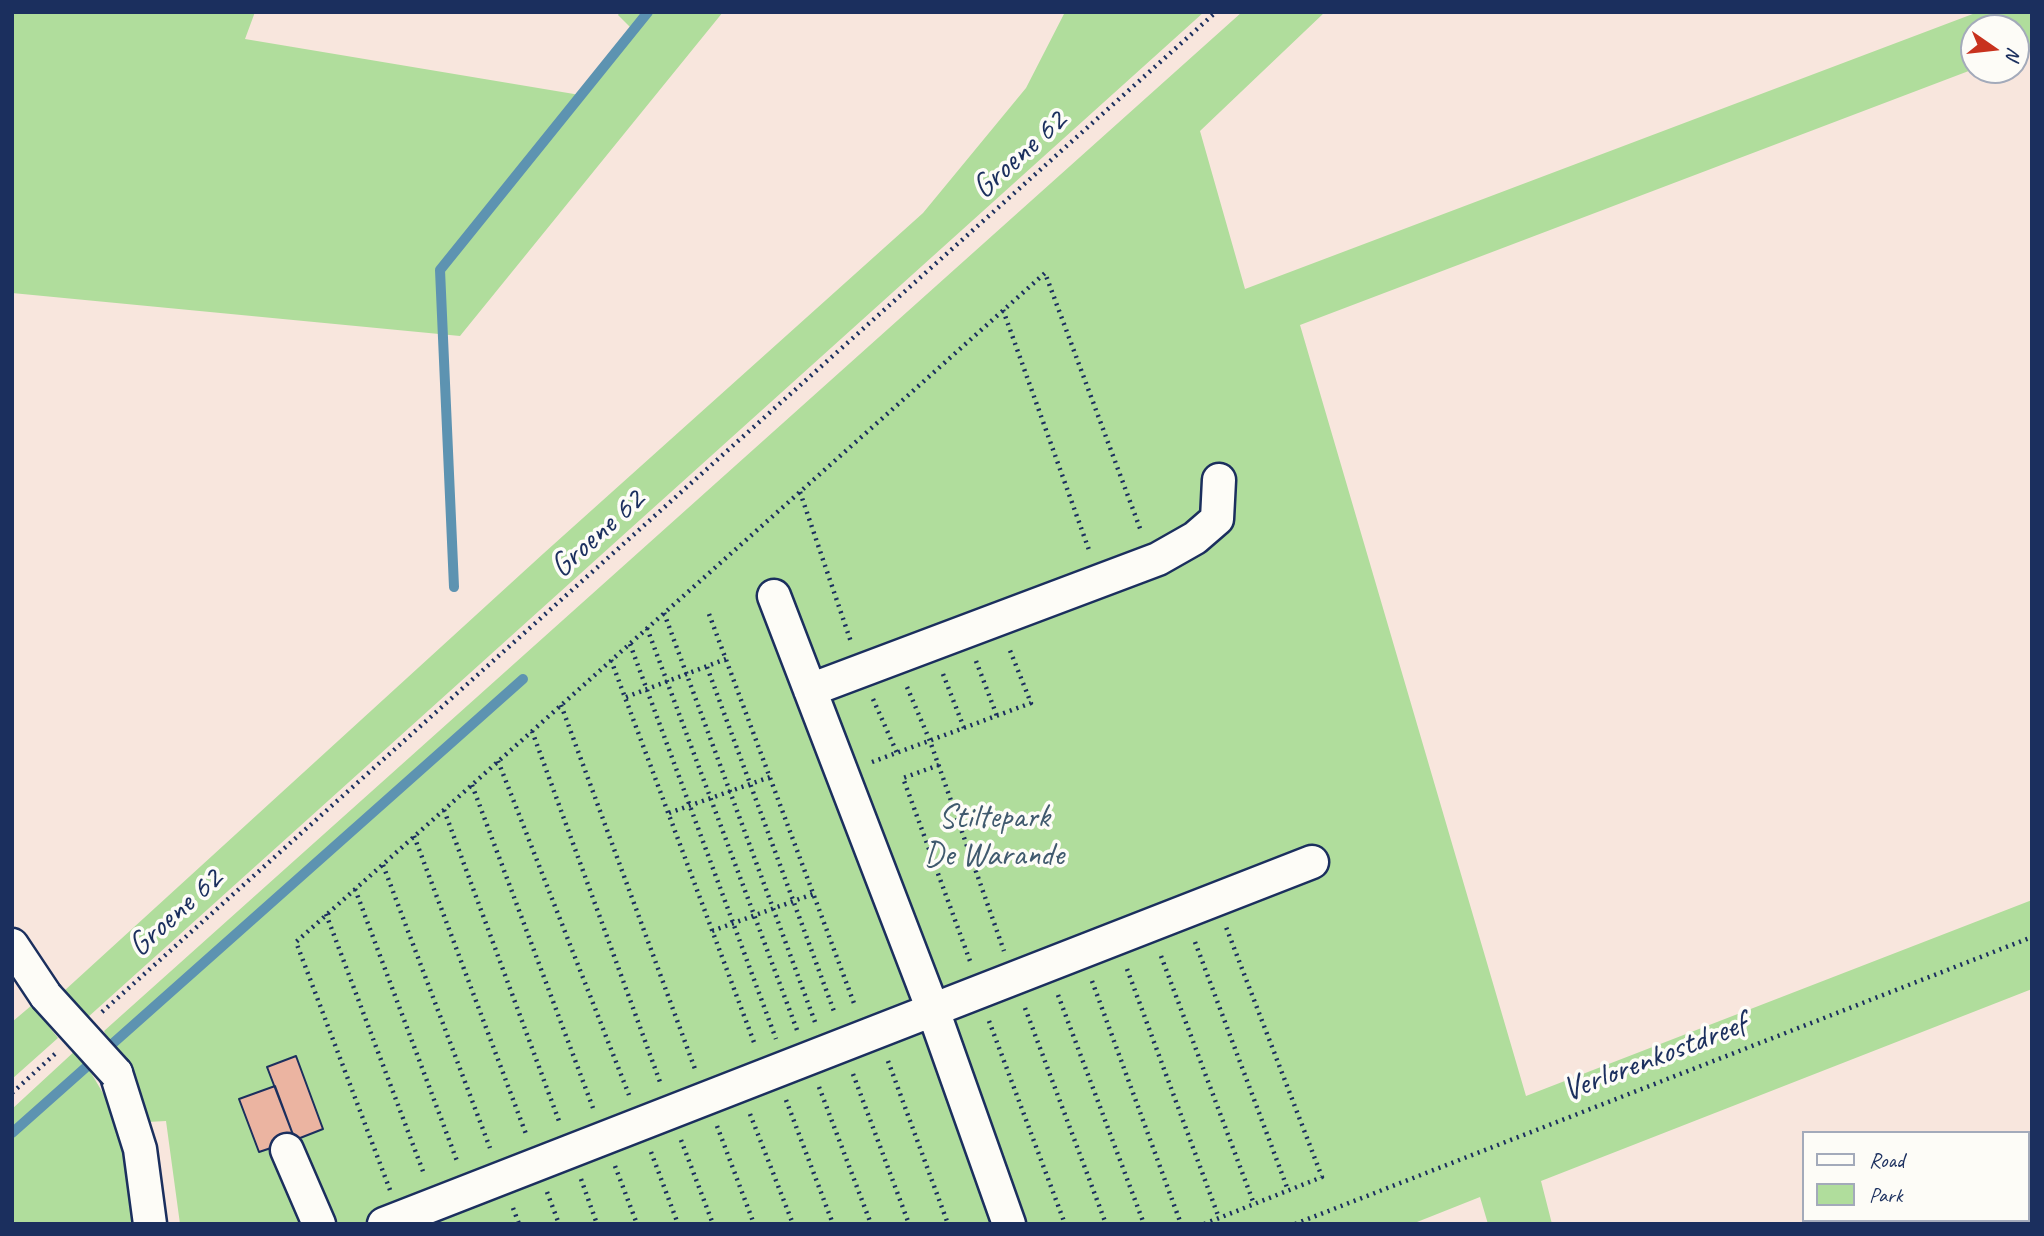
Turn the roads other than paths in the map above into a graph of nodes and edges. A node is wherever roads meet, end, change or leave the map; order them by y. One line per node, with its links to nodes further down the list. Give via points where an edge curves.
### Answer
1 (1219, 480): 3 (street, via 1217,519 1195,538 1152,561)
2 (774, 596): 3 (street)
3 (810, 690): 6 (street)
4 (1312, 862): 6 (street)
5 (12, 945): 9 (street, bridge, via 46,996 117,1073 139,1149)
6 (933, 1010): 8 (street, via 877,1031 842,1036 807,1059); 11 (street)
7 (287, 1150): 10 (street)
8 (392, 1221)
9 (150, 1224)
10 (319, 1224)
11 (1009, 1224)

